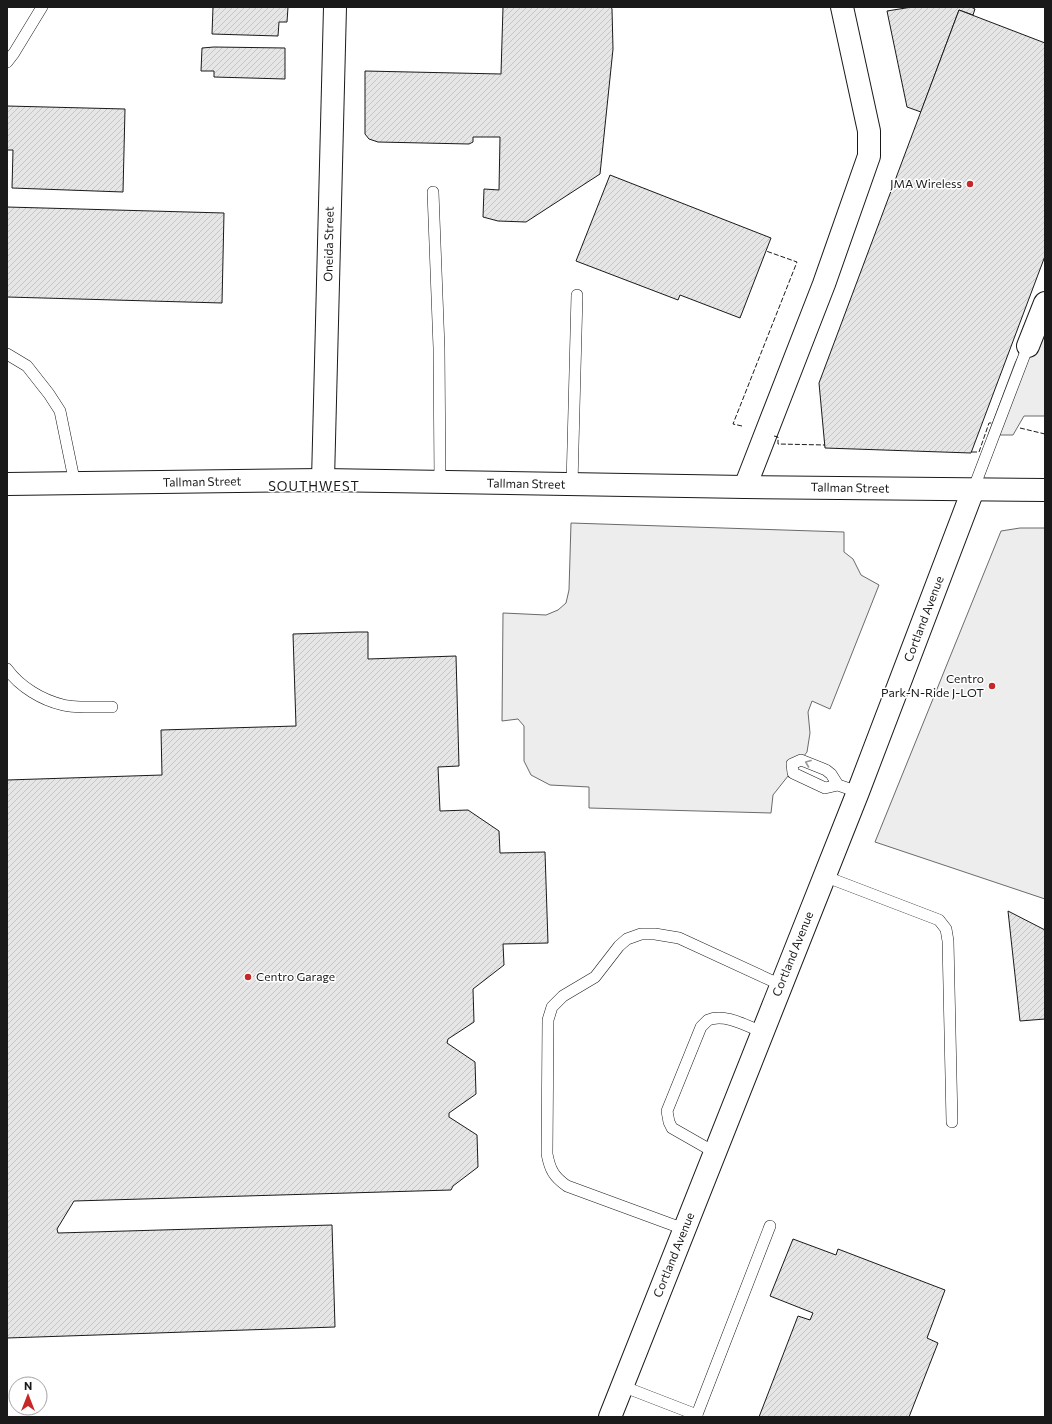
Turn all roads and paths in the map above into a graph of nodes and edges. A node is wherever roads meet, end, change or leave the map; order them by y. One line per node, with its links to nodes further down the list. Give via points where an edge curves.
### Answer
1 (42, 7): 4 (lane)
2 (335, 7): 10 (street, Oneida Street)
3 (842, 7): 15 (street, via 869,131 869,156 824,284)
4 (7, 62)
5 (433, 192): 11 (lane, via 440,371)
6 (577, 294): 14 (lane)
7 (1045, 302): 8 (street)
8 (1028, 346): 16 (lane)
9 (7, 354): 13 (lane, via 27,366 60,411)
10 (323, 480): 11 (street, Tallman Street); 13 (street, Tallman Street)
11 (440, 482): 14 (street, Tallman Street)
12 (7, 484): 13 (street, Tallman Street)
13 (75, 484)
14 (572, 484): 15 (street, Tallman Street)
15 (745, 487): 16 (street, Tallman Street)
16 (973, 490): 17 (street, Tallman Street); 20 (street, Cortland Avenue)
17 (1045, 490)
18 (7, 669): 19 (lane, via 38,696 64,705)
19 (112, 707)
20 (848, 789): 20 (lane, one-way to 20, via 826,770 801,760 789,762 793,773 819,786); 21 (street, Cortland Avenue)
21 (824, 876): 22 (street, Cortland Avenue); 24 (lane, via 939,920 946,929)
22 (781, 985): 23 (street, Cortland Avenue); 27 (lane, via 679,938 641,934 627,939 595,977 563,996 552,1007 548,1020 547,1154 550,1168 558,1180 567,1186)
23 (762, 1032): 25 (street, Cortland Avenue); 25 (lane, via 731,1020 720,1018 708,1021 701,1027 667,1111 672,1128)
24 (952, 1122)
25 (714, 1152): 27 (street, Cortland Avenue)
26 (770, 1226): 29 (lane)
27 (684, 1229): 28 (street, Cortland Avenue)
28 (622, 1386): 29 (lane); 30 (street, Cortland Avenue)
29 (696, 1416)
30 (610, 1417)

